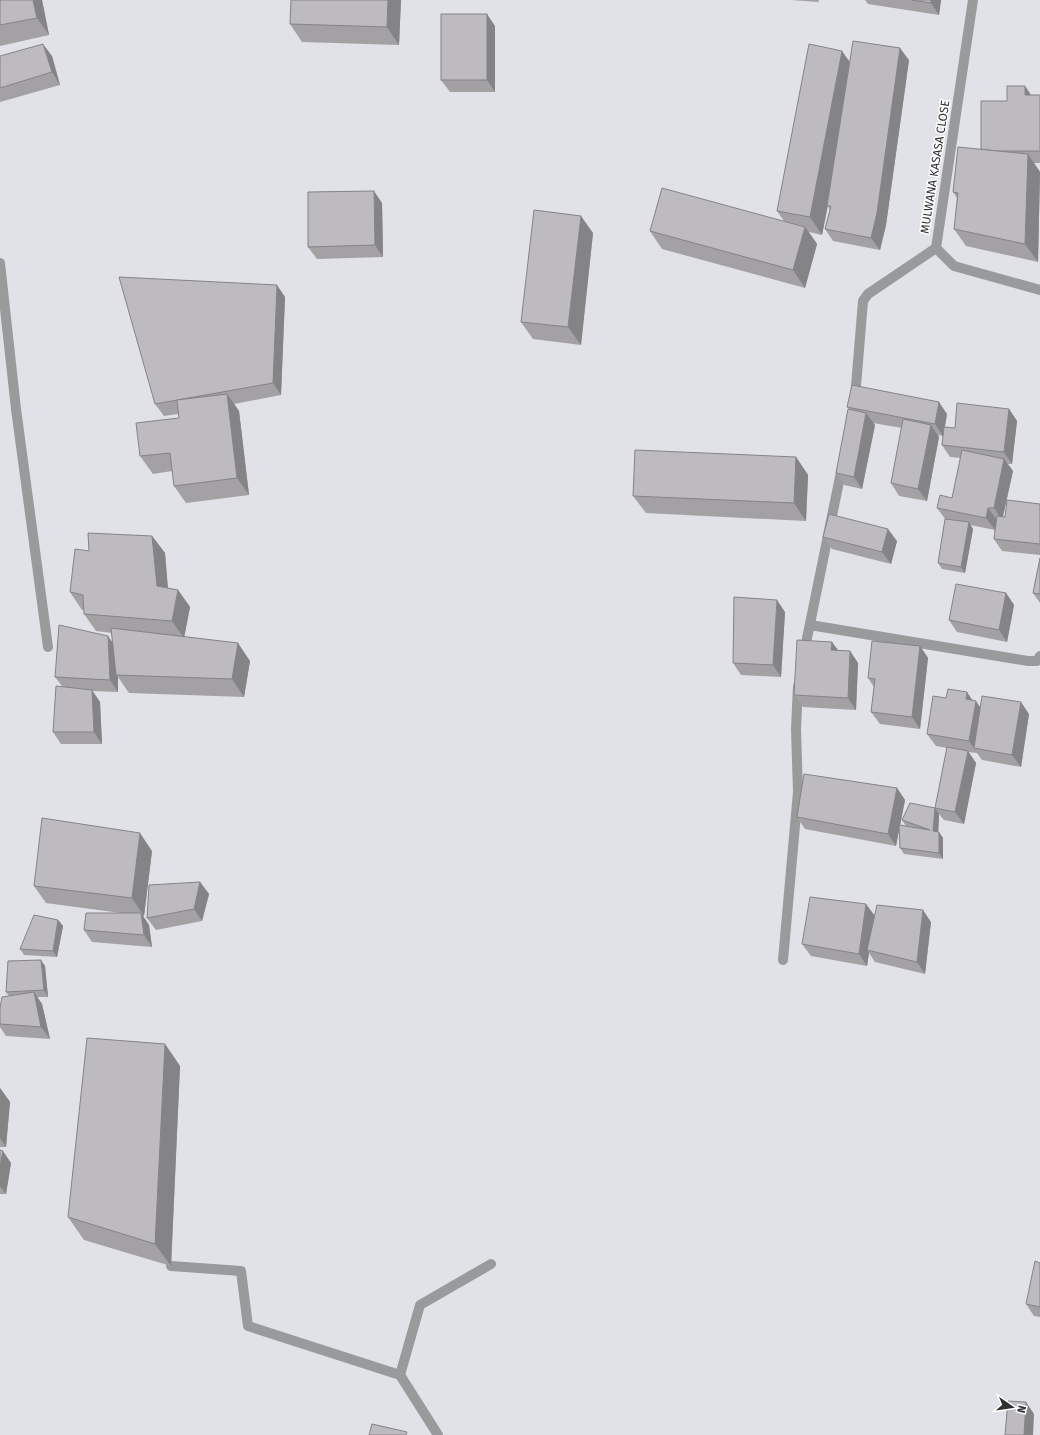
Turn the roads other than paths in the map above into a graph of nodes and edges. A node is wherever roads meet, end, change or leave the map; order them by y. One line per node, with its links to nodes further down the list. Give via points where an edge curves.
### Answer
1 (973, 0): 2 (street, MULWANA KASASA CLOSE)
2 (936, 248): 4 (street, MULWANA KASASA CLOSE, via 954,266); 5 (street, via 868,294 863,301)
3 (0, 263): 8 (street, via 16,408)
4 (1040, 290)
5 (852, 410)
6 (844, 458): 7 (street)
7 (810, 625): 9 (street, via 1028,661 1037,661); 10 (street)
8 (48, 647)
9 (1040, 656)
10 (802, 662)
11 (799, 677): 12 (street, via 796,729 798,792)
12 (783, 960)
13 (491, 1264): 15 (street, via 420,1305)
14 (171, 1266): 15 (street, via 241,1271 248,1326)
15 (400, 1375): 16 (street)
16 (438, 1435)

